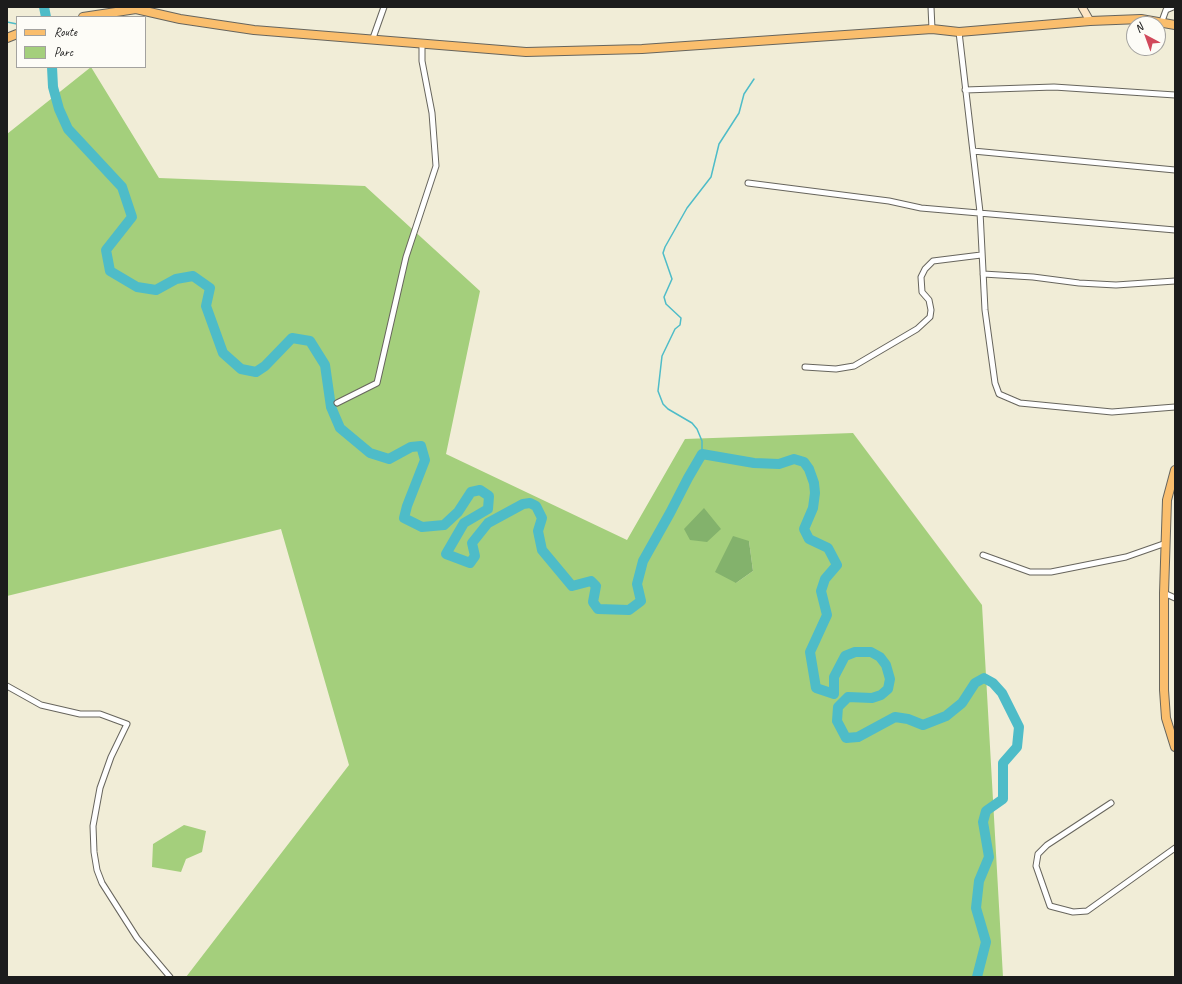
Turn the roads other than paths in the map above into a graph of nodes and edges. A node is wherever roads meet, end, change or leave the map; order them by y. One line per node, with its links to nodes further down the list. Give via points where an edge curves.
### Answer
1 (384, 7): 12 (street)
2 (931, 7): 10 (street)
3 (1082, 7): 9 (main road)
4 (1173, 7): 7 (street, via 1166,10)
5 (136, 8): 6 (main road); 12 (main road, via 180,19 254,30)
6 (88, 16)
7 (1164, 16)
8 (1126, 19): 9 (main road)
9 (1090, 20): 11 (main road)
10 (932, 29): 11 (main road); 13 (main road, via 642,49 526,52)
11 (958, 32): 14 (street)
12 (373, 38): 13 (main road)
13 (422, 43): 25 (street, via 422,61 432,113 436,166 406,257 377,383)
14 (965, 90): 15 (street, via 1054,87); 16 (street)
15 (1175, 95)
16 (973, 151): 17 (street); 19 (street)
17 (1175, 170)
18 (748, 183): 19 (street, via 889,201 921,208)
19 (980, 212): 20 (street); 21 (street)
20 (1175, 230)
21 (981, 255): 22 (street); 24 (street, via 933,261 928,265 922,273 921,282 922,292 929,300 931,310 927,320 910,333 854,366 836,369)
22 (982, 274): 23 (street, via 1033,276 1102,284); 26 (street, via 990,351 999,394 1020,403 1112,412)
23 (1175, 281)
24 (805, 367)
25 (337, 403)
26 (1175, 406)
27 (1175, 470): 28 (main road, via 1167,500)
28 (1166, 543): 29 (street, via 1126,557 1051,572 1030,572); 30 (main road)
29 (983, 555)
30 (1164, 593): 31 (street); 33 (main road, via 1166,718)
31 (1175, 598)
32 (7, 686): 36 (street, via 41,706 80,714 100,714 127,724 100,788 93,826 97,870 102,883 137,938)
33 (1175, 747)
34 (1111, 803): 35 (street, via 1047,845 1038,854 1036,866 1050,906 1073,912 1087,911)
35 (1175, 848)
36 (170, 977)

